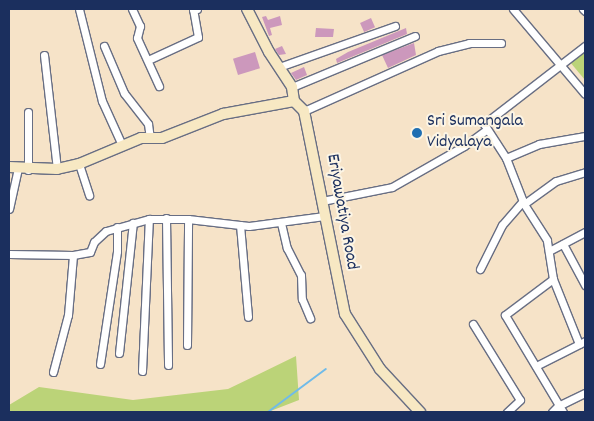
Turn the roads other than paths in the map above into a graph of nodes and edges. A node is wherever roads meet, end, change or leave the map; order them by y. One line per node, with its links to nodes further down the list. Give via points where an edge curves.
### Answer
1 (79, 9): 24 (street, via 102,101)
2 (132, 9): 12 (street, via 140,26 137,38)
3 (193, 9): 12 (street, via 198,37)
4 (247, 9): 13 (street)
5 (512, 9): 14 (street)
6 (395, 26): 13 (street)
7 (415, 36): 16 (street)
8 (501, 43): 19 (street, via 469,44 438,51)
9 (104, 46): 23 (street, via 124,93 148,124)
10 (585, 46): 14 (street)
11 (44, 54): 28 (street)
12 (148, 60): 15 (street)
13 (279, 67): 16 (street)
14 (562, 67): 17 (street); 21 (street, via 487,120)
15 (159, 86)
16 (292, 87): 18 (street)
17 (585, 94)
18 (294, 101): 19 (street); 23 (street, via 242,109 162,138)
19 (304, 111): 31 (street, Eriyawatiya Road)
20 (28, 112): 27 (street)
21 (486, 130): 25 (street); 31 (street, via 392,187)
22 (585, 136): 25 (street, via 539,144)
23 (150, 138): 24 (street)
24 (122, 145): 26 (street)
25 (506, 158): 32 (street)
26 (79, 164): 28 (street); 30 (street)
27 (18, 168): 28 (street); 33 (street)
28 (57, 169)
29 (585, 172): 32 (street, via 556,181)
30 (88, 195)
31 (322, 201): 34 (street, Eriyawatiya Road)
32 (523, 203): 44 (street, via 547,240); 47 (street, via 502,226)
33 (9, 208)
34 (324, 216): 39 (street); 63 (street, Eriyawatiya Road, via 345,314 380,369)
35 (166, 218): 36 (street); 37 (street); 57 (street)
36 (188, 218): 40 (street); 54 (street)
37 (149, 219): 38 (street); 59 (street)
38 (133, 223): 41 (street); 55 (street)
39 (280, 224): 40 (street); 51 (street, via 287,248 301,275 302,299)
40 (240, 225): 50 (street)
41 (117, 227): 46 (street, via 106,231 94,242 90,252); 56 (street, via 117,251)
42 (585, 232): 43 (street)
43 (563, 244): 44 (street); 49 (street)
44 (549, 251): 48 (street)
45 (9, 254): 46 (street)
46 (73, 255): 60 (street, via 68,315)
47 (480, 269)
48 (553, 279): 53 (street); 58 (street, via 505,315)
49 (585, 285)
50 (248, 317)
51 (310, 318)
52 (473, 324): 64 (street, via 520,400)
53 (582, 342): 58 (street)
54 (186, 344)
55 (119, 353)
56 (100, 364)
57 (168, 365)
58 (536, 366): 62 (street)
59 (142, 371)
60 (53, 372)
61 (585, 393): 62 (street)
62 (558, 406): 65 (street); 66 (street)
63 (420, 412)
64 (507, 412)
65 (552, 412)
66 (563, 412)

